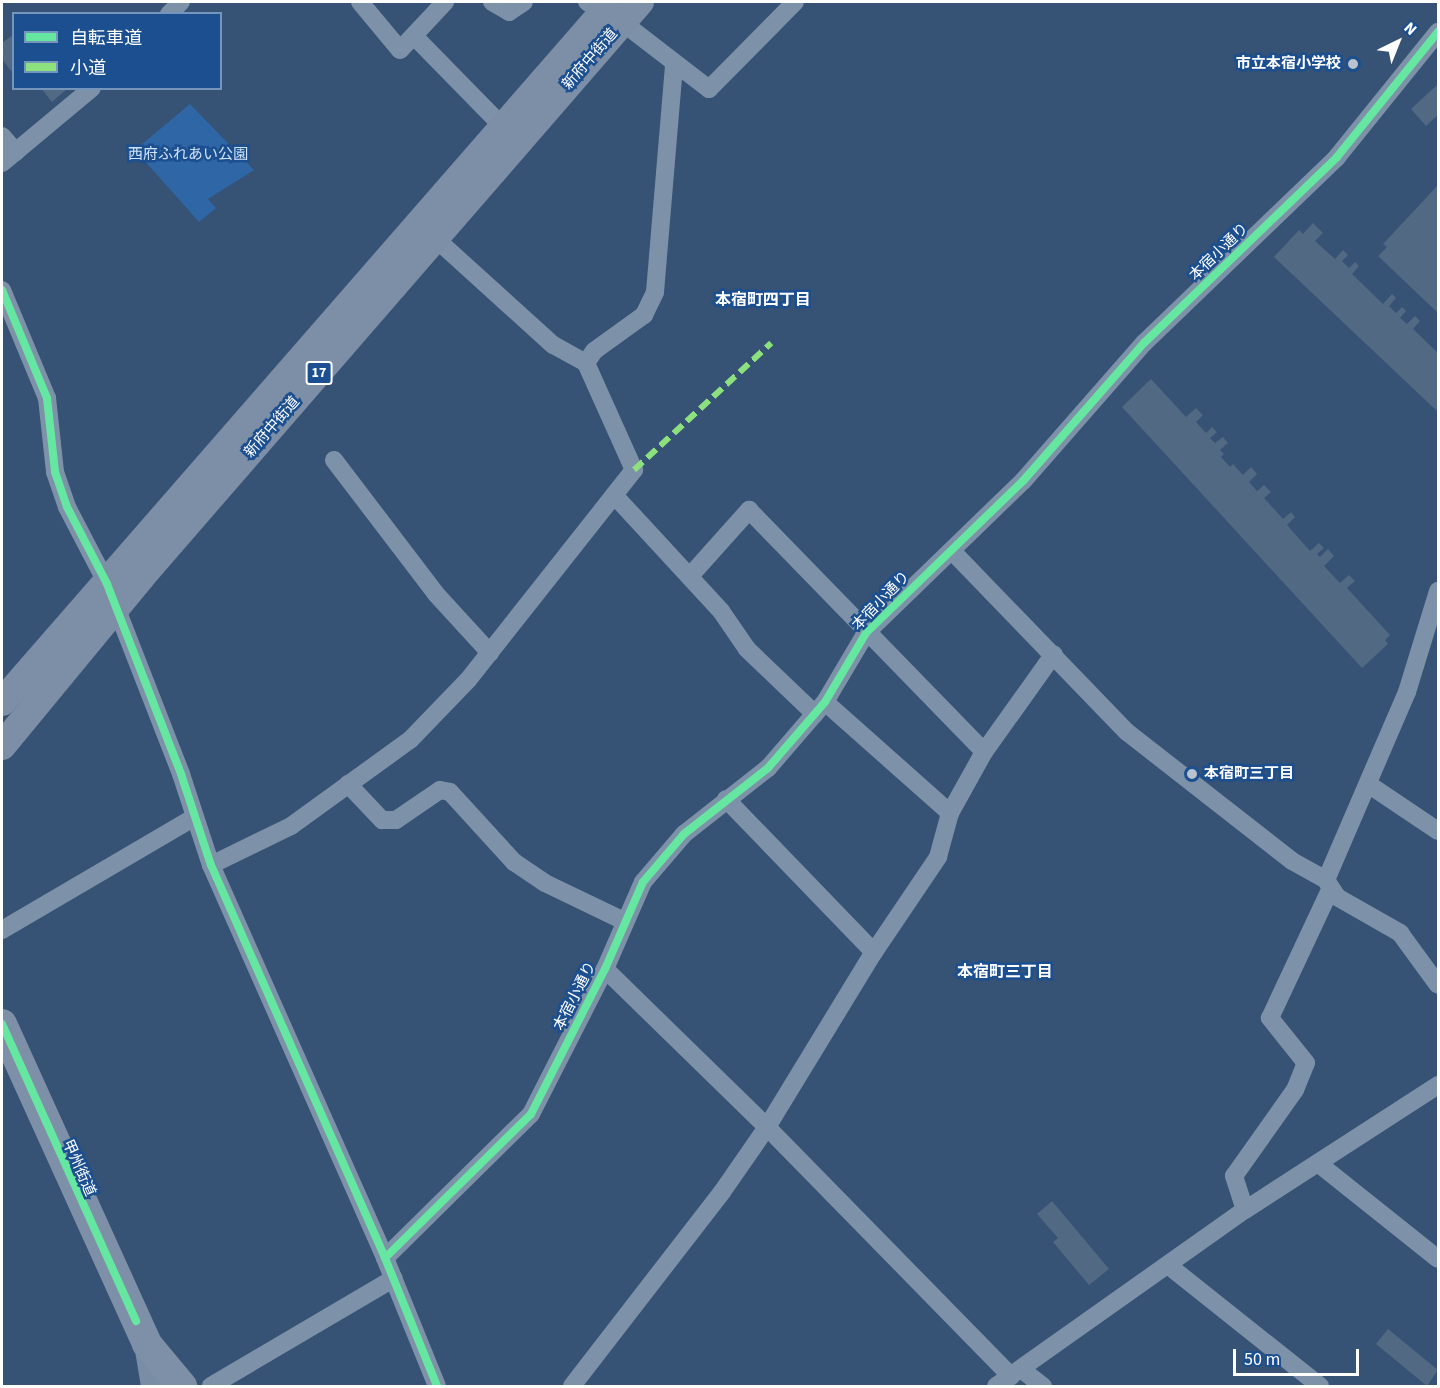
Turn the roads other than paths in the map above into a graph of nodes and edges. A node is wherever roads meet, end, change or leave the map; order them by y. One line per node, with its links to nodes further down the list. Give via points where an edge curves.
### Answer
1 (360, 2): 8 (street, via 400,50)
2 (445, 2): 8 (street)
3 (492, 2): 4 (street, via 509,12)
4 (524, 2)
5 (795, 2): 9 (street, via 709,89)
6 (613, 8): 9 (street); 11 (main road, 新府中街道 / 17); 14 (main road, 新府中街道 / 17)
7 (1438, 32): 19 (street, 本宿小通り, via 1337,157 1144,343 1023,481)
8 (414, 36): 11 (street)
9 (674, 64): 16 (street, via 655,292 644,315 594,351)
10 (91, 90): 13 (street)
11 (502, 128): 22 (main road, 新府中街道 / 17)
12 (2, 136): 13 (street)
13 (9, 158)
14 (435, 238): 16 (street, via 553,345); 22 (main road, 新府中街道 / 17)
15 (2, 290): 22 (street, via 47,398 55,472 67,507)
16 (586, 363): 18 (street, via 634,470)
17 (334, 460): 24 (street, via 436,594)
18 (614, 495): 20 (street); 24 (street)
19 (952, 551): 23 (street, 本宿小通り); 25 (street)
20 (690, 576): 23 (street, via 749,510); 27 (street, via 747,649)
21 (1438, 591): 31 (street, via 1407,692)
22 (111, 596): 26 (main road, 新府中街道 / 17); 28 (main road, 新府中街道 / 17); 34 (street, via 181,774)
23 (866, 633): 27 (street, 本宿小通り); 29 (street)
24 (490, 653): 30 (street, via 410,740)
25 (1054, 654): 29 (street); 37 (street, via 1127,732)
26 (2, 702)
27 (820, 708): 32 (street, 本宿小通り, via 768,768); 33 (street)
28 (2, 746)
29 (984, 752): 33 (street)
30 (348, 784): 36 (street, via 291,826); 38 (street, via 382,820 396,820 440,790 450,792 514,862 545,883)
31 (1368, 784): 35 (street); 37 (street)
32 (726, 799): 38 (street, 本宿小通り, via 684,834 643,882); 40 (street)
33 (950, 813): 40 (street, via 938,857)
34 (193, 818): 36 (street); 39 (street)
35 (1438, 831)
36 (211, 865): 48 (street)
37 (1328, 885): 42 (street, via 1400,933); 47 (street, via 1270,1018 1306,1063 1295,1090 1234,1176)
38 (624, 921): 41 (street, 本宿小通り)
39 (2, 930)
40 (874, 952): 45 (street)
41 (605, 969): 45 (street); 48 (street, 本宿小通り, via 531,1113)
42 (1438, 985)
43 (2, 1024): 52 (highway, 甲州街道)
44 (1438, 1085): 46 (street)
45 (767, 1126): 53 (street); 58 (street, via 722,1192)
46 (1319, 1164): 47 (street); 49 (street)
47 (1245, 1210): 50 (street)
48 (385, 1258): 51 (street)
49 (1438, 1259)
50 (1169, 1266): 53 (street); 60 (street)
51 (394, 1278): 56 (street); 57 (street)
52 (141, 1333): 54 (main road); 55 (highway, 甲州街道)
53 (1009, 1377): 59 (street)
54 (154, 1386)
55 (182, 1386)
56 (211, 1386)
57 (437, 1386)
58 (572, 1386)
59 (1043, 1386)
60 (1320, 1386)

